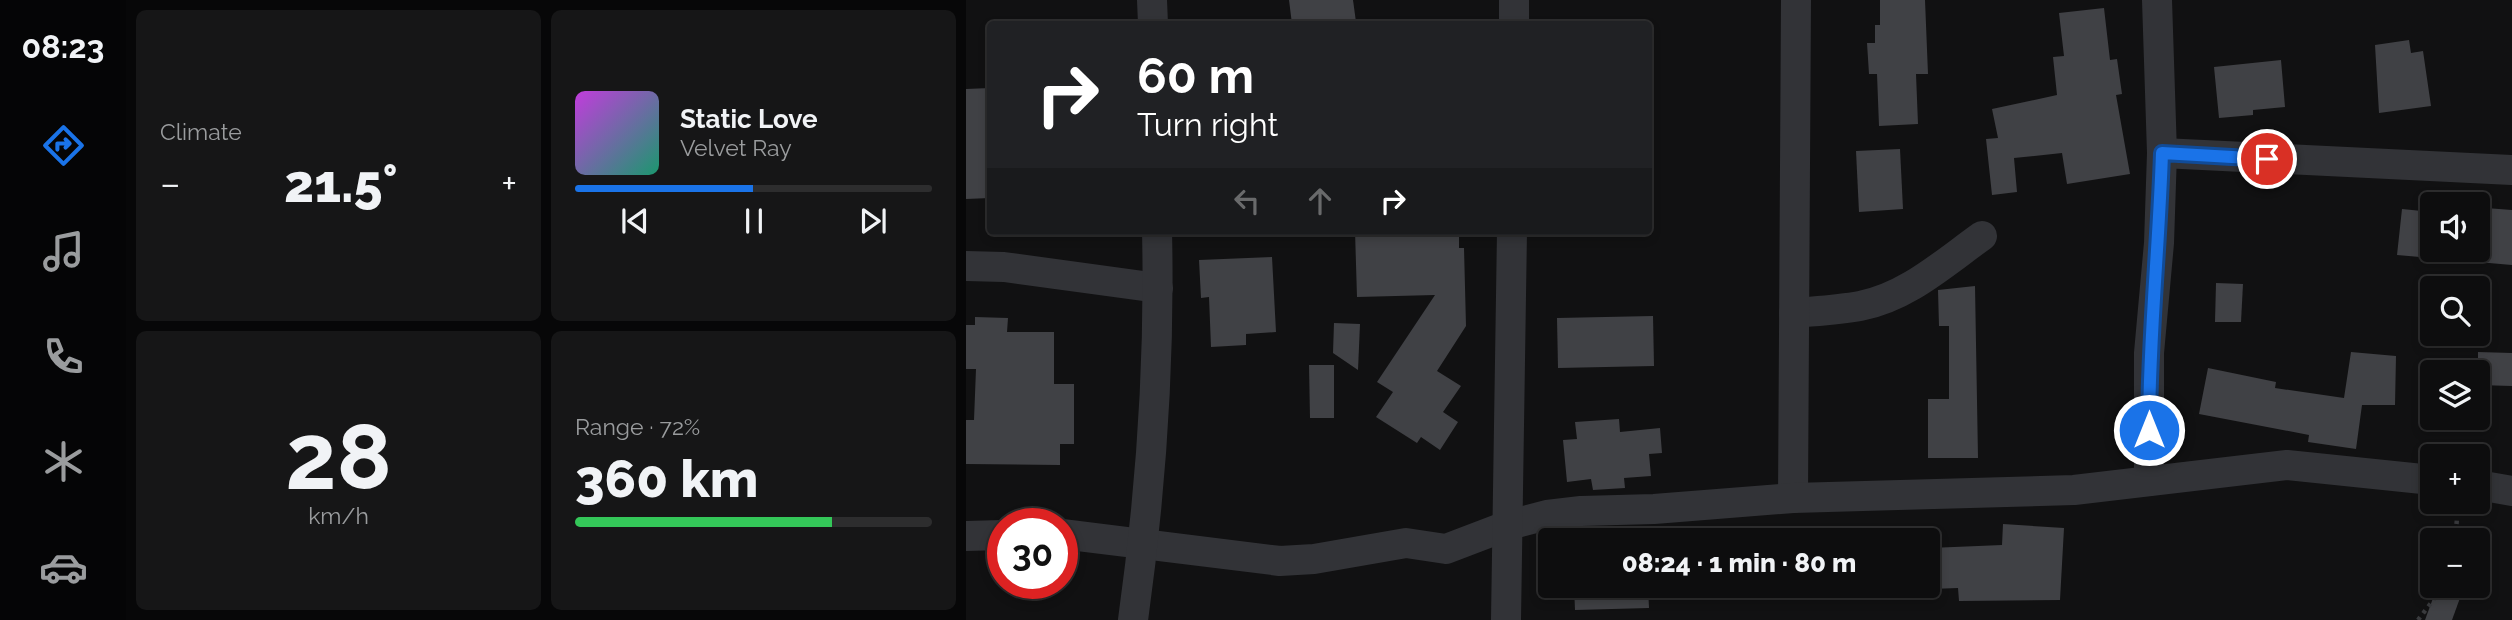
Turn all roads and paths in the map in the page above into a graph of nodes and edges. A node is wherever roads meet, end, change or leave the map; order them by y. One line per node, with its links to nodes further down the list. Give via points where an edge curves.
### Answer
1 (1152, 0): 5 (street)
2 (1514, 0): 6 (street)
3 (1796, 0): 14 (street)
4 (2157, 0): 7 (street)
5 (1153, 21)
6 (1514, 21)
7 (2162, 153): 8 (street); 16 (street, via 2149,353)
8 (2512, 170)
9 (1157, 235): 13 (street)
10 (1512, 235): 20 (street)
11 (1982, 236): 14 (street, via 1910,288 1884,299)
12 (966, 266): 13 (street)
13 (1158, 288): 24 (street, via 1156,392)
14 (1794, 313): 19 (street)
15 (2420, 479): 16 (street, via 2287,465)
16 (2149, 481): 19 (street, via 2074,491)
17 (2490, 487): 18 (street)
18 (2512, 491)
19 (1793, 498): 20 (street, via 1581,511)
20 (1509, 525): 24 (street, via 1446,548 1406,542 1280,561); 27 (street)
21 (987, 535): 22 (street)
22 (966, 536)
23 (1078, 536): 24 (street)
24 (1144, 542): 26 (street)
25 (2435, 598): 28 (path)
26 (1133, 620)
27 (1506, 620)
28 (2418, 620)

